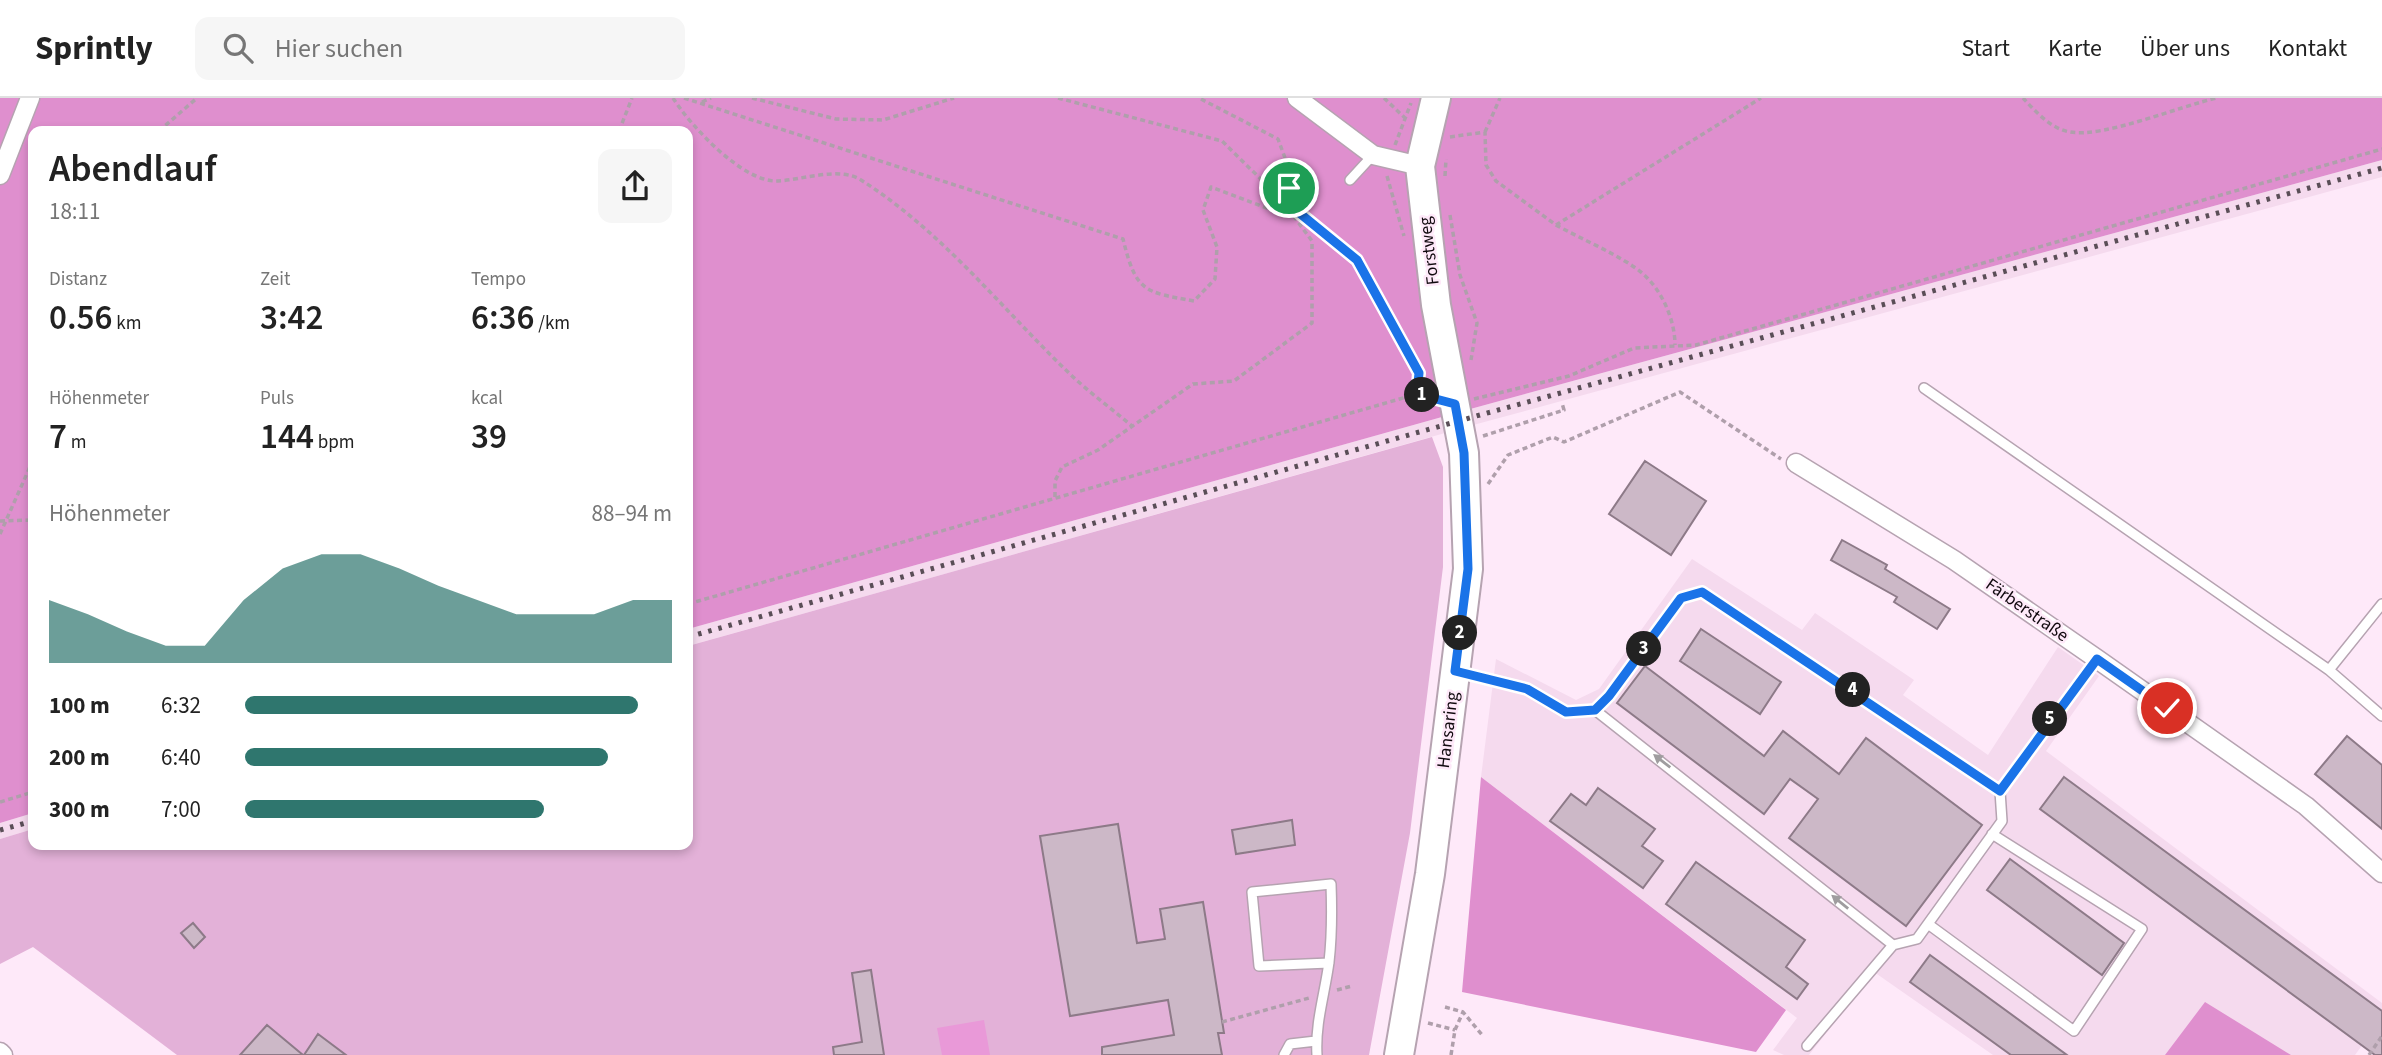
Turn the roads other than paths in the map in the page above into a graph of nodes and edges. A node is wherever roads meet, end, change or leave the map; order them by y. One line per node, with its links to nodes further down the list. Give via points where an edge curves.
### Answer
1 (30, 98): 6 (street)
2 (1297, 98): 4 (street)
3 (1436, 98): 5 (main road, Forstweg)
4 (1381, 158): 5 (street); 7 (lane)
5 (1420, 166): 9 (main road, Forstweg)
6 (0, 175)
7 (1350, 180)
8 (1924, 388): 13 (lane)
9 (1441, 399): 14 (main road, Hansaring, via 1464,453 1468,569)
10 (1796, 463): 12 (street, Färberstraße, via 1954,560)
11 (2382, 604): 13 (lane)
12 (2097, 659): 17 (lane); 19 (street, Färberstraße, via 2306,806)
13 (2329, 670): 16 (lane)
14 (1455, 671): 15 (lane, via 1527,689 1566,712); 27 (main road, Hansaring, via 1430,874)
15 (1595, 710): 17 (lane, via 1681,598 1702,592); 21 (lane, one-way to 15)
16 (2382, 716)
17 (2000, 791): 18 (lane, via 2001,821)
18 (1992, 834): 20 (lane); 20 (lane, via 2142,929 2074,1031)
19 (2382, 873)
20 (1928, 924): 21 (lane, via 1917,939)
21 (1893, 945): 24 (lane)
22 (1329, 962): 22 (lane, via 1259,966 1252,892 1331,884); 23 (lane)
23 (1316, 1041): 25 (lane, via 1290,1044); 26 (lane)
24 (1807, 1046)
25 (1284, 1055)
26 (1317, 1055)
27 (1399, 1055)

